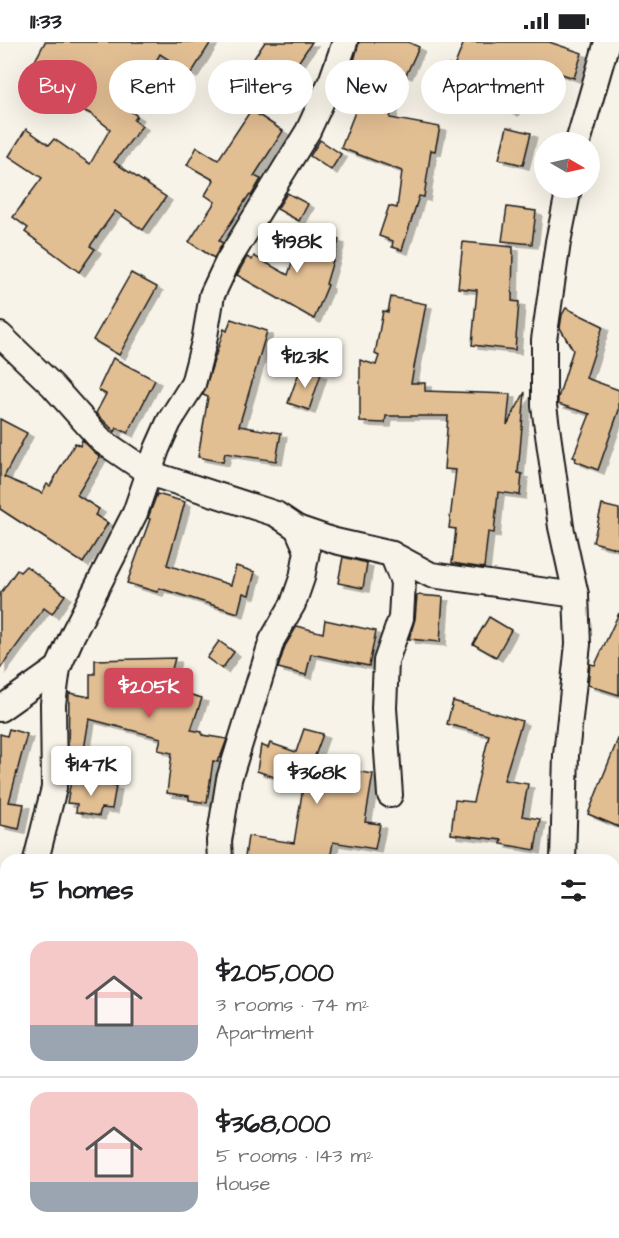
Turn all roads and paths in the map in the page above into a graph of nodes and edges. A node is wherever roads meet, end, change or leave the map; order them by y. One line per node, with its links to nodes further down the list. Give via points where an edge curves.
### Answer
1 (345, 42): 6 (street, via 308,131 228,261 212,295 193,384 169,422)
2 (607, 42): 3 (street)
3 (581, 132)
4 (567, 198): 9 (street, via 544,340 544,406 561,527)
5 (0, 335): 6 (street, via 102,441)
6 (149, 473): 7 (street, via 276,514); 10 (street, via 135,513)
7 (297, 528): 8 (street); 14 (street, via 307,552 302,578 293,604 272,640 229,779)
8 (392, 554): 9 (street, via 431,575); 12 (street, via 403,582 400,618 386,661 384,708)
9 (576, 595): 15 (street, via 578,644 566,755)
10 (58, 668): 11 (street); 13 (street, via 53,704 54,788)
11 (0, 708)
12 (390, 795)
13 (38, 854)
14 (220, 854)
15 (563, 854)

